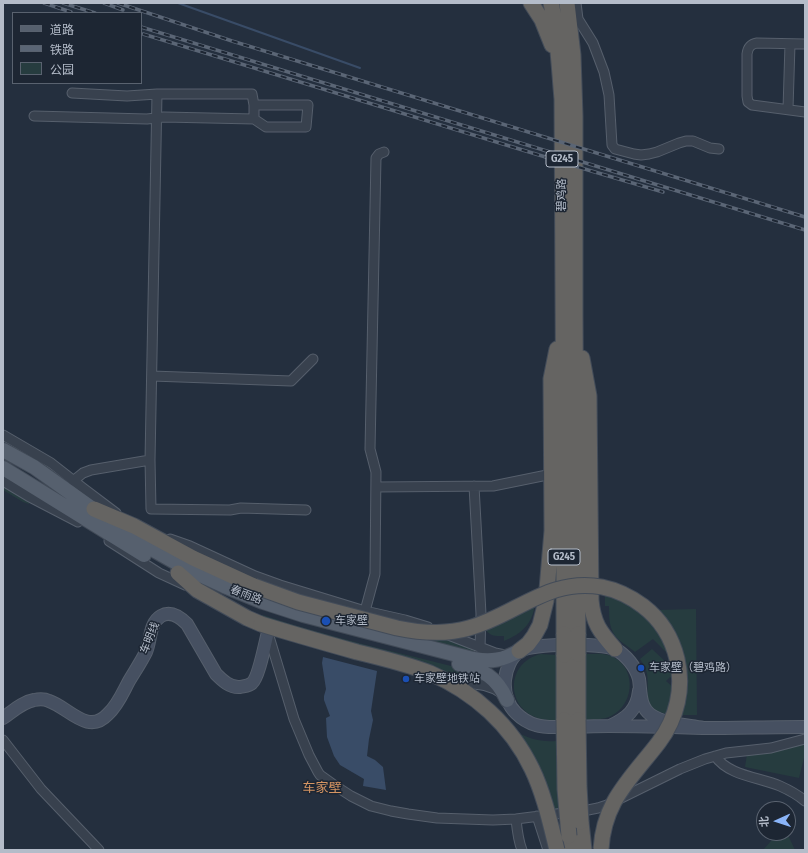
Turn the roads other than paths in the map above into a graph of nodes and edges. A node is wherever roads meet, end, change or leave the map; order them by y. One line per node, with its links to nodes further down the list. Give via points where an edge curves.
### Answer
1 (531, 3): 6 (highway, via 548,32)
2 (551, 3): 6 (highway, 碧鸡路 / G245)
3 (570, 4): 15 (street, via 593,43 604,72 614,148 634,154 649,154 679,143 693,141); 17 (highway, 碧鸡路 / G245, via 575,116)
4 (790, 44): 5 (street); 10 (street); 10 (street, via 757,43 750,46 747,54 748,102 752,105)
5 (805, 44)
6 (560, 66): 17 (highway, 碧鸡路 / G245)
7 (72, 93): 8 (street, via 127,96)
8 (157, 94): 9 (street, via 252,94); 13 (street)
9 (254, 105): 14 (street); 14 (street, via 308,105 306,127 266,128)
10 (788, 109): 11 (street)
11 (805, 112)
12 (34, 116): 13 (street)
13 (157, 118): 14 (street); 19 (street)
14 (254, 119)
15 (720, 149)
16 (384, 152): 28 (street, via 376,158 370,448 376,472)
17 (569, 315): 24 (highway, via 551,379); 39 (highway, via 589,396 592,610 602,634); 44 (highway, G245, bridge)
18 (313, 359): 19 (street, via 291,381)
19 (152, 376): 22 (street)
20 (3, 435): 26 (street, via 51,463)
21 (3, 450): 30 (main road, 春雨路)
22 (150, 460): 26 (street, via 91,470); 31 (street, via 151,509)
23 (3, 468): 29 (main road, 春雨路)
24 (552, 474): 27 (street, via 493,486); 40 (highway, via 552,531 546,601 540,625 534,636)
25 (3, 481): 32 (street)
26 (73, 481): 33 (street)
27 (474, 486): 28 (street); 38 (street, via 481,614)
28 (376, 488): 36 (street, via 375,574)
29 (45, 493): 32 (main road); 34 (main road, 春雨路, via 134,549)
30 (94, 509): 33 (highway); 40 (main road, 春雨路, via 142,543 187,569 276,606 474,659 502,659)
31 (306, 510)
32 (81, 523): 35 (street, via 159,573)
33 (134, 526): 36 (street, via 190,546 255,576); 55 (highway, bridge, via 223,573 283,597 424,633 469,628 563,587 589,585 606,588 622,593 637,602 659,622 673,646 679,672 678,699 673,717 664,734 614,802 606,822)
34 (178, 573): 35 (highway); 42 (main road, 春雨路, via 250,606 277,615 473,668 491,677)
35 (197, 590): 37 (highway)
36 (365, 612): 38 (street, via 427,626)
37 (265, 628): 42 (street, via 414,673 494,688); 43 (main road, 车明线, via 257,675 252,683 245,686 236,687 222,680 187,624 181,618 168,614 162,615 153,625 146,651 116,704 101,720 80,720 49,701 41,699 26,702); 53 (street, via 301,738 318,772 330,782 372,806 402,813 437,818); 59 (highway, bridge, via 416,668 455,685 477,700 506,728 526,757 544,801)
38 (480, 648): 40 (street, via 503,655)
39 (615, 649): 40 (main road, via 596,645 543,646 531,647); 41 (main road, via 634,667)
40 (516, 653): 42 (main road, via 506,675)
41 (639, 686): 45 (main road, via 638,699 633,710 625,718); 47 (main road, via 643,707 651,716)
42 (508, 700): 45 (main road, via 520,717 537,726)
43 (3, 718)
44 (571, 720): 54 (highway, G245, bridge, via 566,788); 60 (highway, G245, bridge, via 580,786)
45 (609, 726): 47 (main road)
46 (805, 727): 47 (main road)
47 (703, 728)
48 (805, 739): 50 (street, via 771,748)
49 (3, 740): 56 (street, via 41,789)
50 (715, 756): 51 (street, via 731,770 780,786); 52 (street, via 680,769 598,808)
51 (805, 801)
52 (537, 816): 53 (street); 58 (street)
53 (516, 819): 57 (street)
54 (570, 843)
55 (601, 849)
56 (99, 850)
57 (522, 850)
58 (548, 850)
59 (556, 850)
60 (584, 850)

